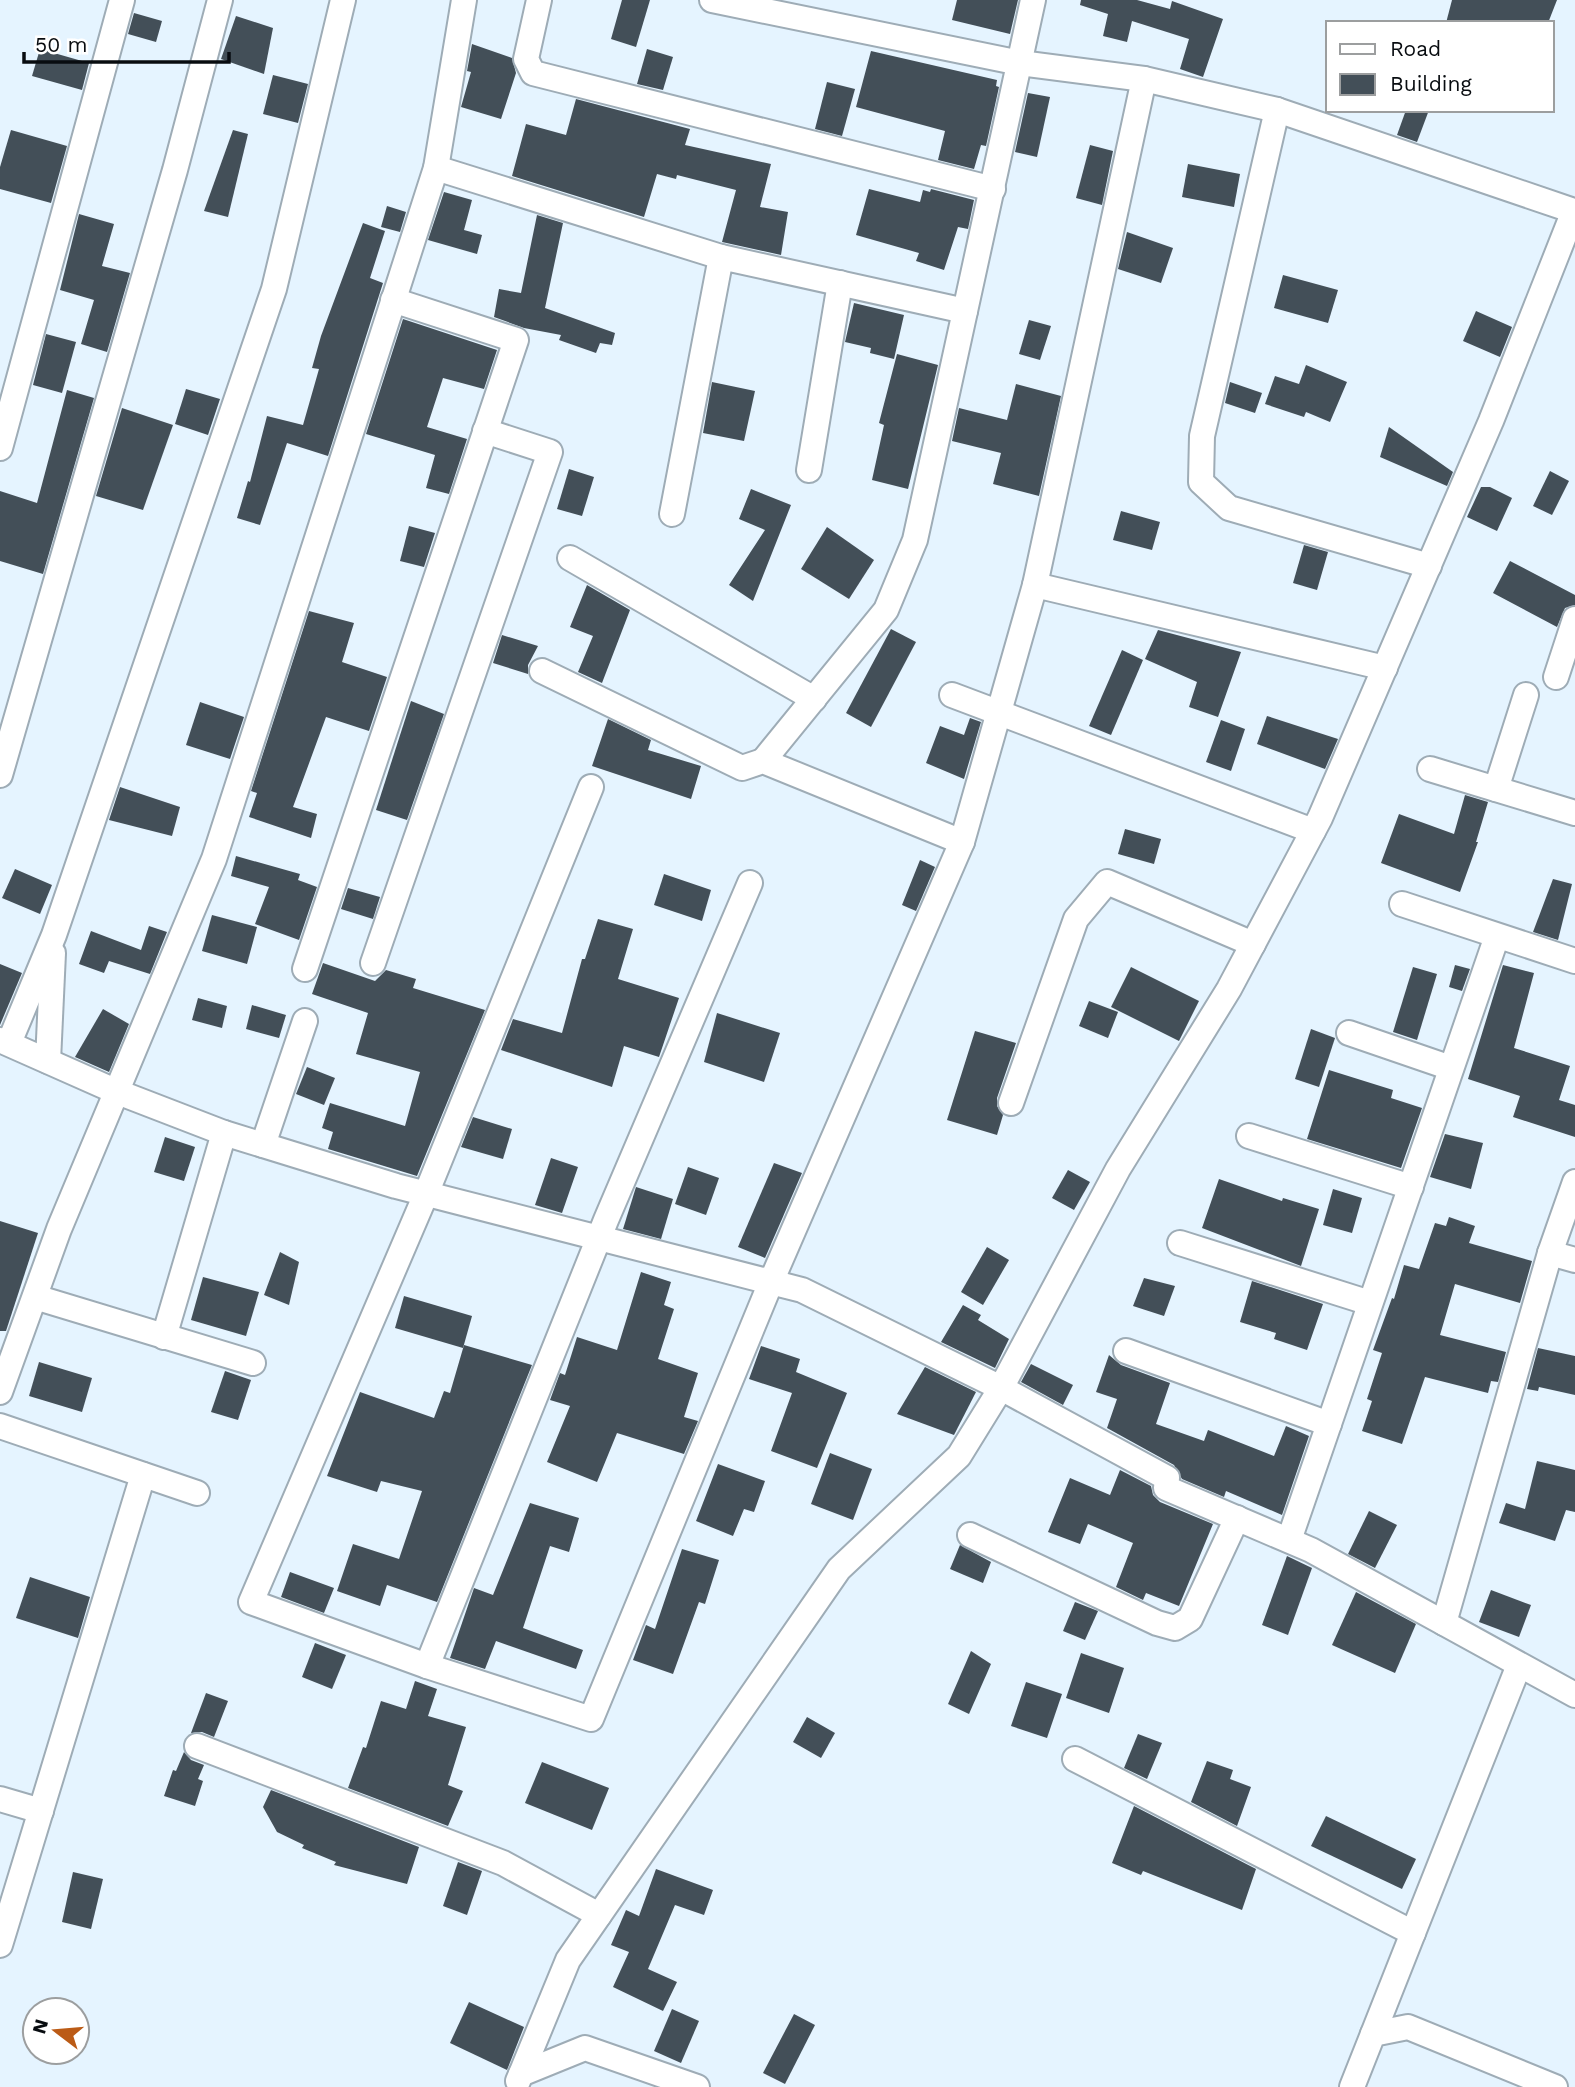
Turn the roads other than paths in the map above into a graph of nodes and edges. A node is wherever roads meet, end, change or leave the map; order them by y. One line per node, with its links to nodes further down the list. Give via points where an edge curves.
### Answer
1 (122, 0): 18 (street)
2 (220, 0): 34 (street)
3 (343, 0): 42 (street, via 274,289)
4 (464, 0): 11 (street)
5 (539, 0): 12 (street, via 526,59 533,73)
6 (712, 0): 8 (street)
7 (1033, 0): 8 (street)
8 (1020, 63): 9 (street); 12 (street)
9 (1144, 79): 10 (street); 23 (street)
10 (1277, 110): 22 (street, via 1202,436 1201,482 1229,508); 22 (street, via 1574,211)
11 (436, 168): 13 (street); 15 (street)
12 (993, 189): 16 (street)
13 (721, 257): 14 (street); 20 (street)
14 (840, 283): 16 (street); 19 (street)
15 (393, 300): 17 (street, via 516,340); 53 (street, via 214,859)
16 (965, 311): 30 (street, via 915,540 886,610)
17 (485, 431): 46 (street, via 550,452); 47 (street)
18 (0, 449)
19 (808, 470)
20 (672, 514)
21 (570, 558): 30 (street)
22 (1429, 566): 25 (street)
23 (1035, 585): 25 (street); 31 (street)
24 (1574, 627): 27 (street)
25 (1385, 668): 38 (street)
26 (542, 671): 32 (street, via 742,768)
27 (1556, 677)
28 (951, 695): 31 (street)
29 (1526, 695): 36 (street)
30 (814, 699): 32 (street)
31 (1000, 712): 38 (street); 39 (street)
32 (763, 761): 39 (street)
33 (1430, 769): 36 (street)
34 (0, 775)
35 (592, 788): 60 (street)
36 (1496, 789): 37 (street)
37 (1575, 813)
38 (1313, 831): 44 (street)
39 (962, 842): 65 (street)
40 (750, 883): 61 (street)
41 (1402, 904): 43 (street)
42 (54, 935): 50 (street); 51 (street)
43 (1497, 936): 45 (street); 52 (street)
44 (1253, 944): 54 (street, via 1107,882 1076,919); 71 (street, via 1118,1169)
45 (1575, 961)
46 (373, 963)
47 (305, 969)
48 (304, 1021): 57 (street)
49 (1349, 1033): 52 (street)
50 (4, 1041): 51 (street)
51 (48, 1060): 53 (street)
52 (1451, 1068): 59 (street)
53 (115, 1091): 55 (street); 66 (street)
54 (1011, 1103)
55 (224, 1133): 57 (street); 68 (street)
56 (1249, 1136): 59 (street)
57 (263, 1145): 60 (street)
58 (1575, 1182): 63 (street)
59 (1411, 1186): 67 (street)
60 (426, 1194): 61 (street); 82 (street, via 251,1602)
61 (599, 1239): 65 (street); 82 (street)
62 (1180, 1243): 67 (street)
63 (1550, 1253): 64 (street); 80 (street)
64 (1575, 1260)
65 (771, 1282): 71 (street, via 802,1290); 82 (street, via 591,1719)
66 (34, 1297): 68 (street); 72 (street)
67 (1370, 1303): 73 (street)
68 (164, 1337): 70 (street)
69 (1126, 1351): 73 (street)
70 (253, 1363)
71 (1001, 1388): 77 (street, via 1167,1478 1166,1488); 88 (street, via 959,1456 839,1569)
72 (0, 1392)
73 (1329, 1424): 79 (street)
74 (0, 1426): 75 (street)
75 (144, 1475): 76 (street); 87 (street)
76 (197, 1493)
77 (1237, 1518): 78 (street, via 1190,1619 1175,1628); 79 (street)
78 (970, 1535)
79 (1289, 1540): 80 (street)
80 (1444, 1623): 81 (street)
81 (1518, 1665): 83 (street); 89 (street)
82 (427, 1666)
83 (1575, 1695)
84 (197, 1746): 88 (street, via 503,1863)
85 (1075, 1759): 89 (street)
86 (0, 1799): 87 (street)
87 (41, 1811): 90 (street)
88 (599, 1915): 92 (street, via 568,1960)
89 (1413, 1933): 91 (street)
90 (0, 1945)
91 (1373, 2034): 94 (street); 95 (street, via 1408,2027)
92 (519, 2080): 93 (street, via 585,2048)
93 (697, 2087)
94 (1352, 2087)
95 (1555, 2087)

